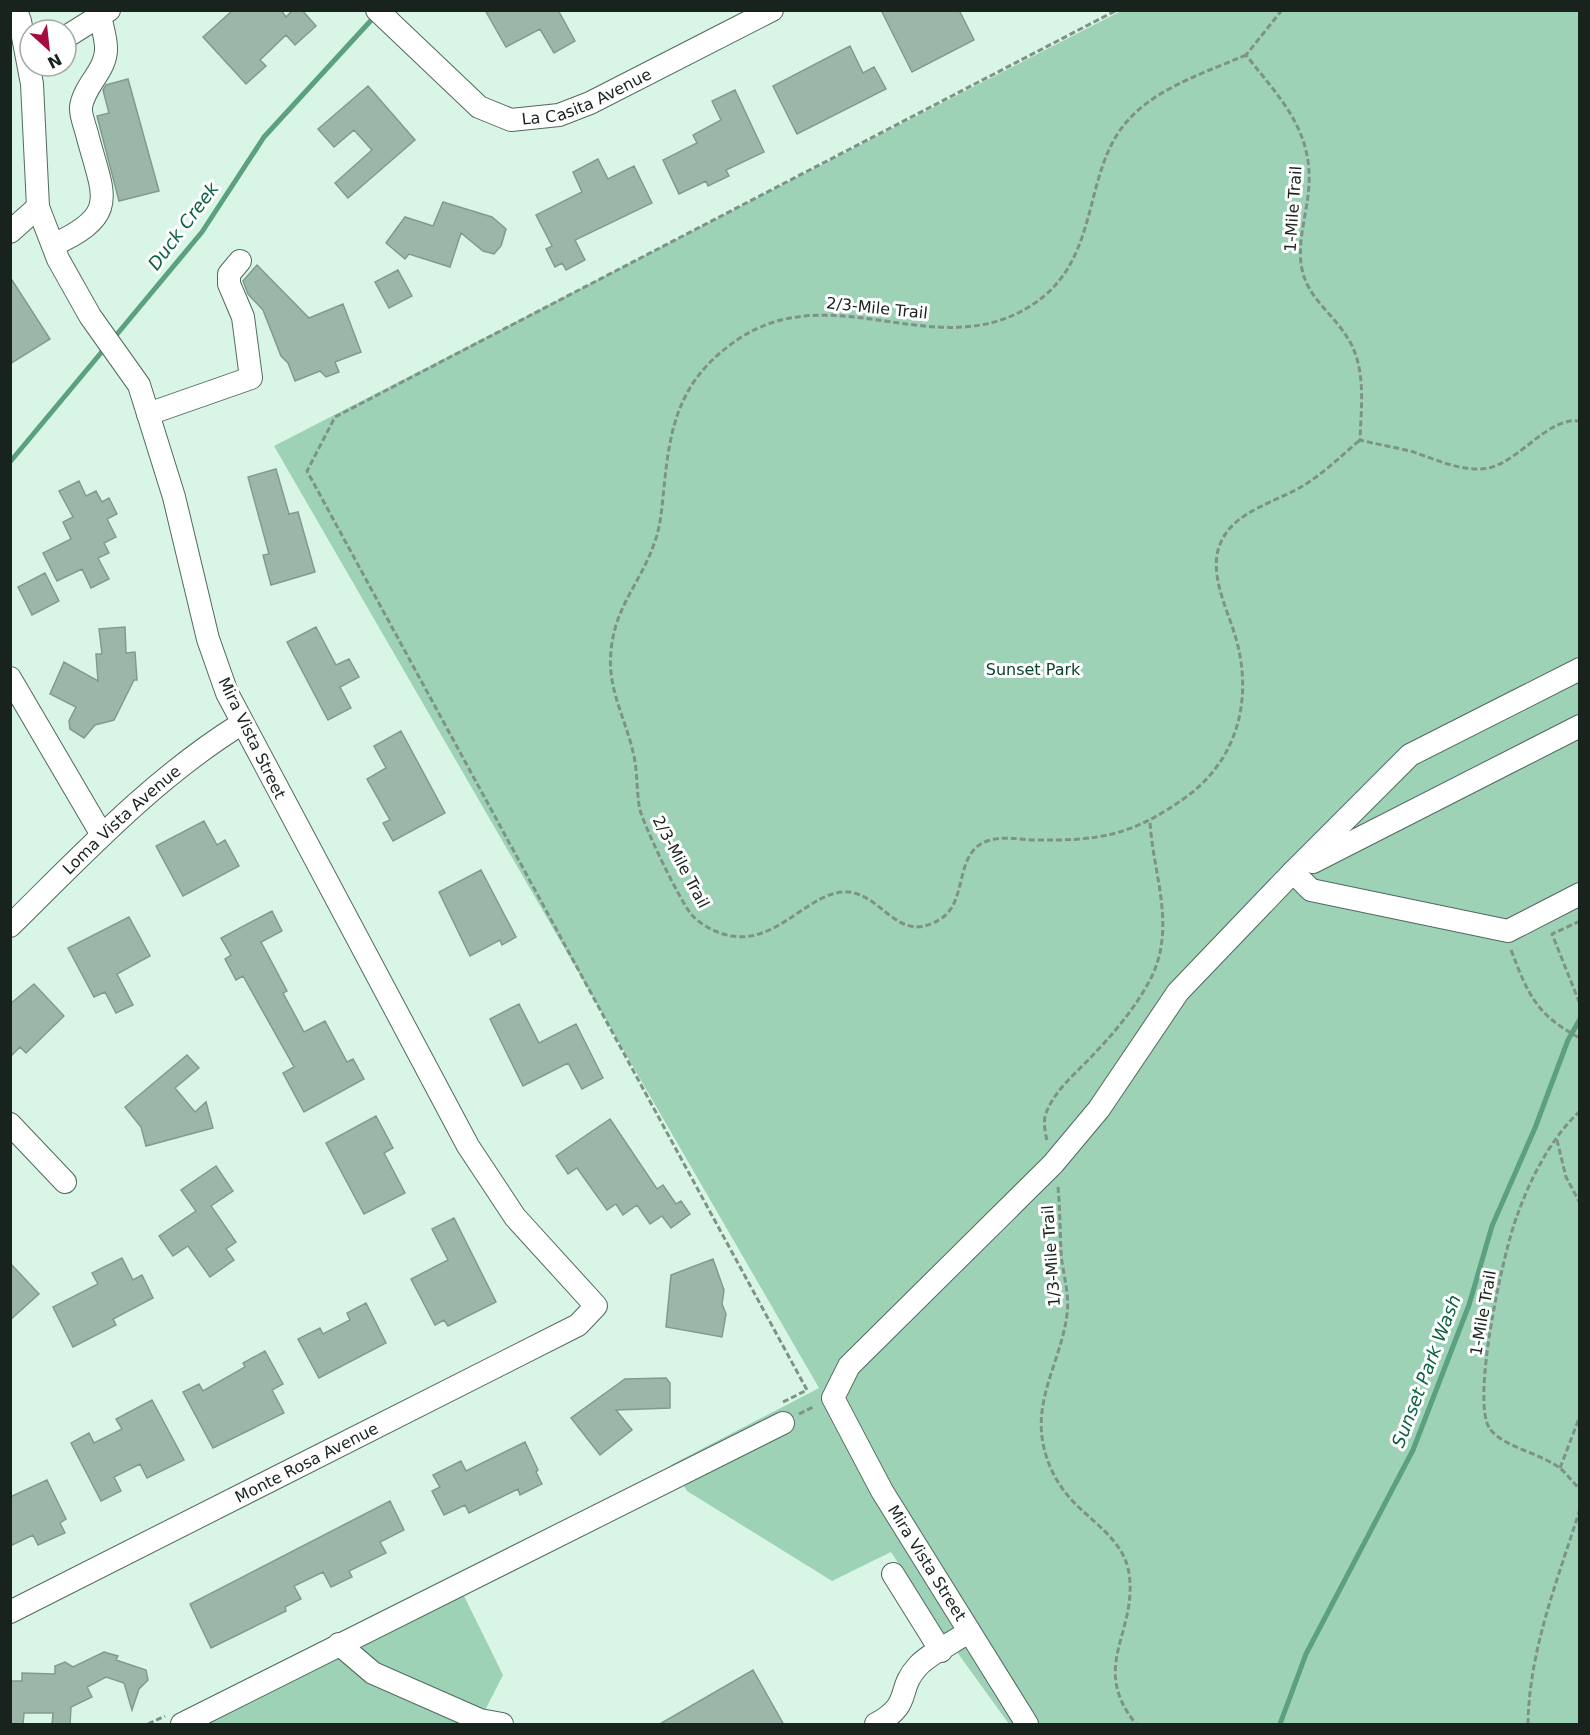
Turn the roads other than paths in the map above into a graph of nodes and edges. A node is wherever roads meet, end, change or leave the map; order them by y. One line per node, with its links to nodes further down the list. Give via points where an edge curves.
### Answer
1 (377, 10): 3 (street, La Casita Avenue, via 479,107 511,120 559,114 590,103)
2 (105, 13): 4 (street); 8 (street, via 107,49 103,65 81,107 102,194 100,210 85,228)
3 (762, 13)
4 (78, 30)
5 (36, 78): 6 (street, Mira Vista Street)
6 (38, 207): 7 (street); 8 (street, Mira Vista Street)
7 (10, 232)
8 (53, 245): 10 (street, Mira Vista Street, via 90,316 139,385)
9 (240, 261): 10 (street, via 229,274 243,317 251,378)
10 (148, 414): 13 (street, Mira Vista Street, via 174,497 208,639)
11 (1580, 669): 16 (street, via 1410,755)
12 (10, 678): 15 (street)
13 (241, 724): 15 (street, Loma Vista Avenue, via 215,740); 21 (street, Mira Vista Street, via 468,1146 515,1217)
14 (1580, 726): 16 (street)
15 (102, 835): 18 (street, Loma Vista Avenue)
16 (1293, 872): 17 (street, via 1311,890 1508,931); 25 (street, Mira Vista Street, via 1178,992 1099,1109 1053,1164 849,1366 833,1398 882,1491)
17 (1580, 894)
18 (10, 926)
19 (10, 1124): 20 (street)
20 (65, 1182)
21 (596, 1305): 24 (street, Monte Rosa Avenue, via 578,1325)
22 (779, 1414): 26 (street)
23 (893, 1574): 27 (street)
24 (10, 1612)
25 (969, 1631): 27 (street); 31 (street, Mira Vista Street)
26 (339, 1644): 28 (street); 29 (street, via 373,1673 480,1720)
27 (941, 1651): 30 (street, via 919,1665 906,1684 903,1703)
28 (178, 1718)
29 (502, 1725)
30 (876, 1725)
31 (1027, 1725)

